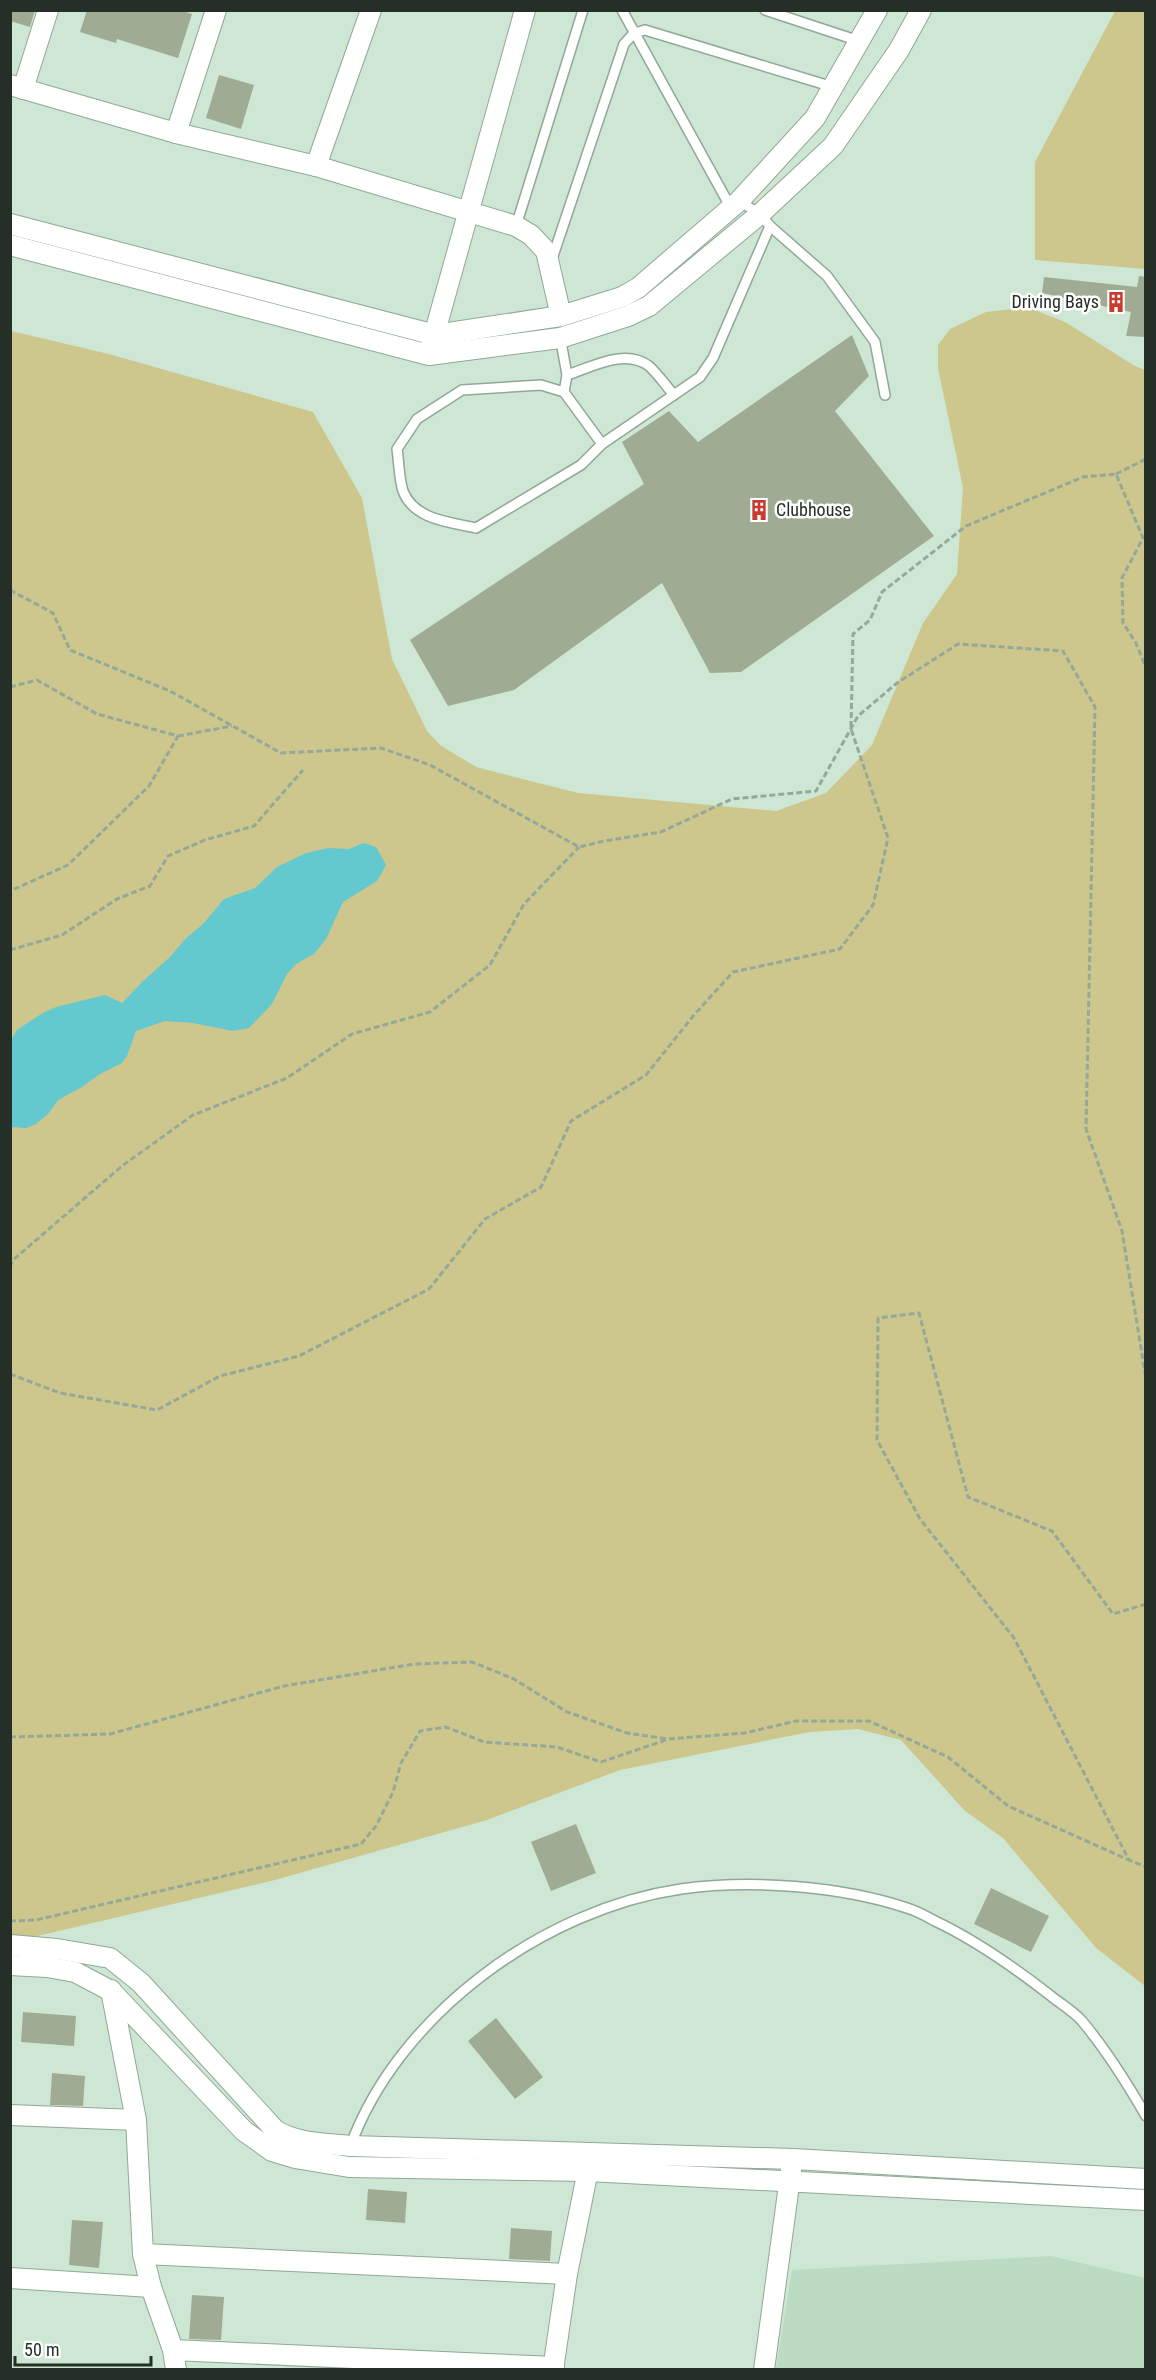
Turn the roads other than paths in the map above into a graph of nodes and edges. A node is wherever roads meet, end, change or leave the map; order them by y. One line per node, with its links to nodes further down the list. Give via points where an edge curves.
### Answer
1 (48, 10): 12 (street)
2 (216, 10): 14 (street)
3 (371, 10): 15 (street)
4 (525, 10): 17 (street)
5 (583, 10): 20 (lane)
6 (622, 10): 10 (lane)
7 (765, 10): 11 (lane)
8 (877, 10): 11 (street)
9 (921, 10): 18 (street, via 899,50 833,146)
10 (633, 33): 13 (lane, via 645,30); 16 (lane); 22 (lane, via 624,44)
11 (860, 41): 13 (street)
12 (17, 87): 14 (street)
13 (833, 87): 16 (street, via 815,118)
14 (176, 133): 15 (street)
15 (316, 166): 17 (street)
16 (735, 205): 18 (lane); 23 (street, via 638,288)
17 (468, 210): 20 (street); 24 (street)
18 (765, 220): 25 (street, via 649,306); 29 (lane, via 713,358 700,377); 30 (lane, via 827,276 875,342)
19 (10, 224): 24 (street)
20 (516, 226): 22 (street, via 546,250)
21 (10, 245): 26 (street)
22 (550, 267): 23 (street)
23 (561, 316): 24 (street); 25 (lane)
24 (435, 334): 26 (street)
25 (560, 338): 26 (street); 27 (lane)
26 (429, 355)
27 (567, 375): 28 (lane); 29 (lane, via 622,358 635,360 648,366)
28 (564, 392): 31 (lane); 31 (lane, via 541,385 462,390 417,419 397,449 403,491 418,511 476,528 581,465)
29 (674, 395): 31 (lane)
30 (885, 395)
31 (602, 444)
32 (10, 1945): 33 (street)
33 (110, 1958): 35 (street); 39 (street, via 141,1983 275,2130 301,2141)
34 (10, 1965): 35 (street, via 75,1972)
35 (111, 1991): 38 (street); 42 (street, via 259,2144 295,2158)
36 (10, 2115): 38 (street)
37 (1146, 2116): 39 (lane, via 1120,2071 1080,2019 969,1937 908,1908 829,1890 750,1884 680,1889 616,1905 550,1930 447,2004 406,2049 371,2098)
38 (136, 2120): 46 (street)
39 (351, 2146): 41 (street); 42 (lane)
40 (793, 2159): 41 (street); 43 (street); 44 (street)
41 (590, 2162): 42 (street); 44 (street); 47 (street)
42 (349, 2167)
43 (1146, 2179)
44 (789, 2182): 45 (street); 53 (street)
45 (1146, 2200)
46 (143, 2254): 47 (street); 49 (street)
47 (567, 2274): 51 (street)
48 (10, 2278): 49 (street)
49 (152, 2287): 50 (street)
50 (173, 2350): 51 (street); 52 (street)
51 (553, 2368)
52 (176, 2370)
53 (764, 2370)

